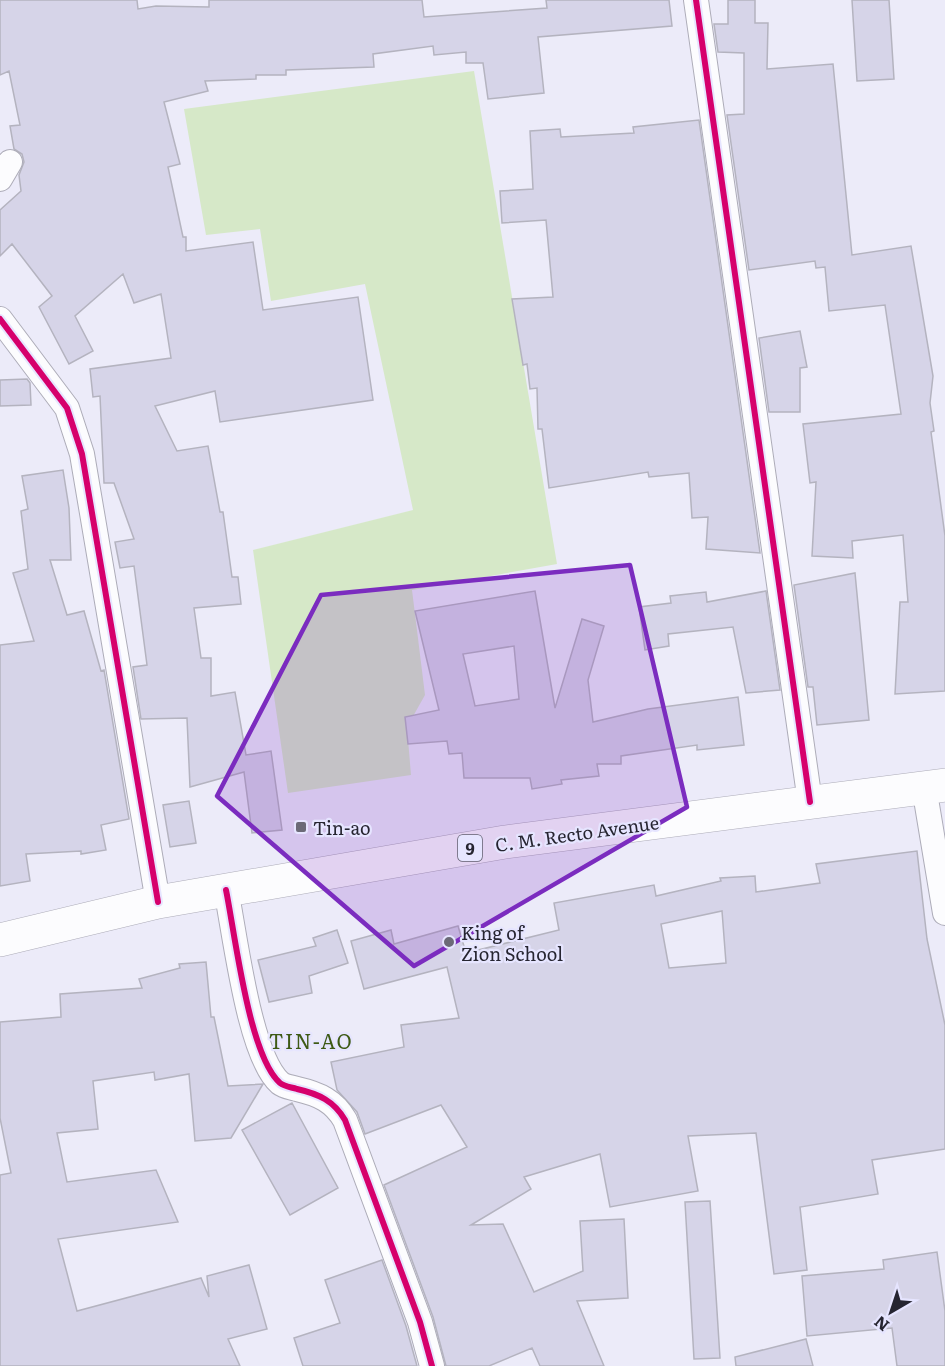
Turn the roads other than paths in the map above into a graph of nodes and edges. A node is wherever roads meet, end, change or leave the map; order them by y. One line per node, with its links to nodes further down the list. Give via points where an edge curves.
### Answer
1 (696, 0): 4 (street)
2 (0, 319): 6 (street, via 67,408 82,454)
3 (934, 786): 4 (highway, C. M. Recto Avenue / 9); 7 (street)
4 (810, 802): 5 (highway, C. M. Recto Avenue / 9, via 505,842)
5 (226, 890): 6 (highway, C. M. Recto Avenue / 9); 9 (street, via 256,1042 270,1072 282,1085 328,1100 345,1120 420,1322)
6 (158, 902): 8 (highway, C. M. Recto Avenue / 9)
7 (945, 913)
8 (0, 940)
9 (432, 1366)

